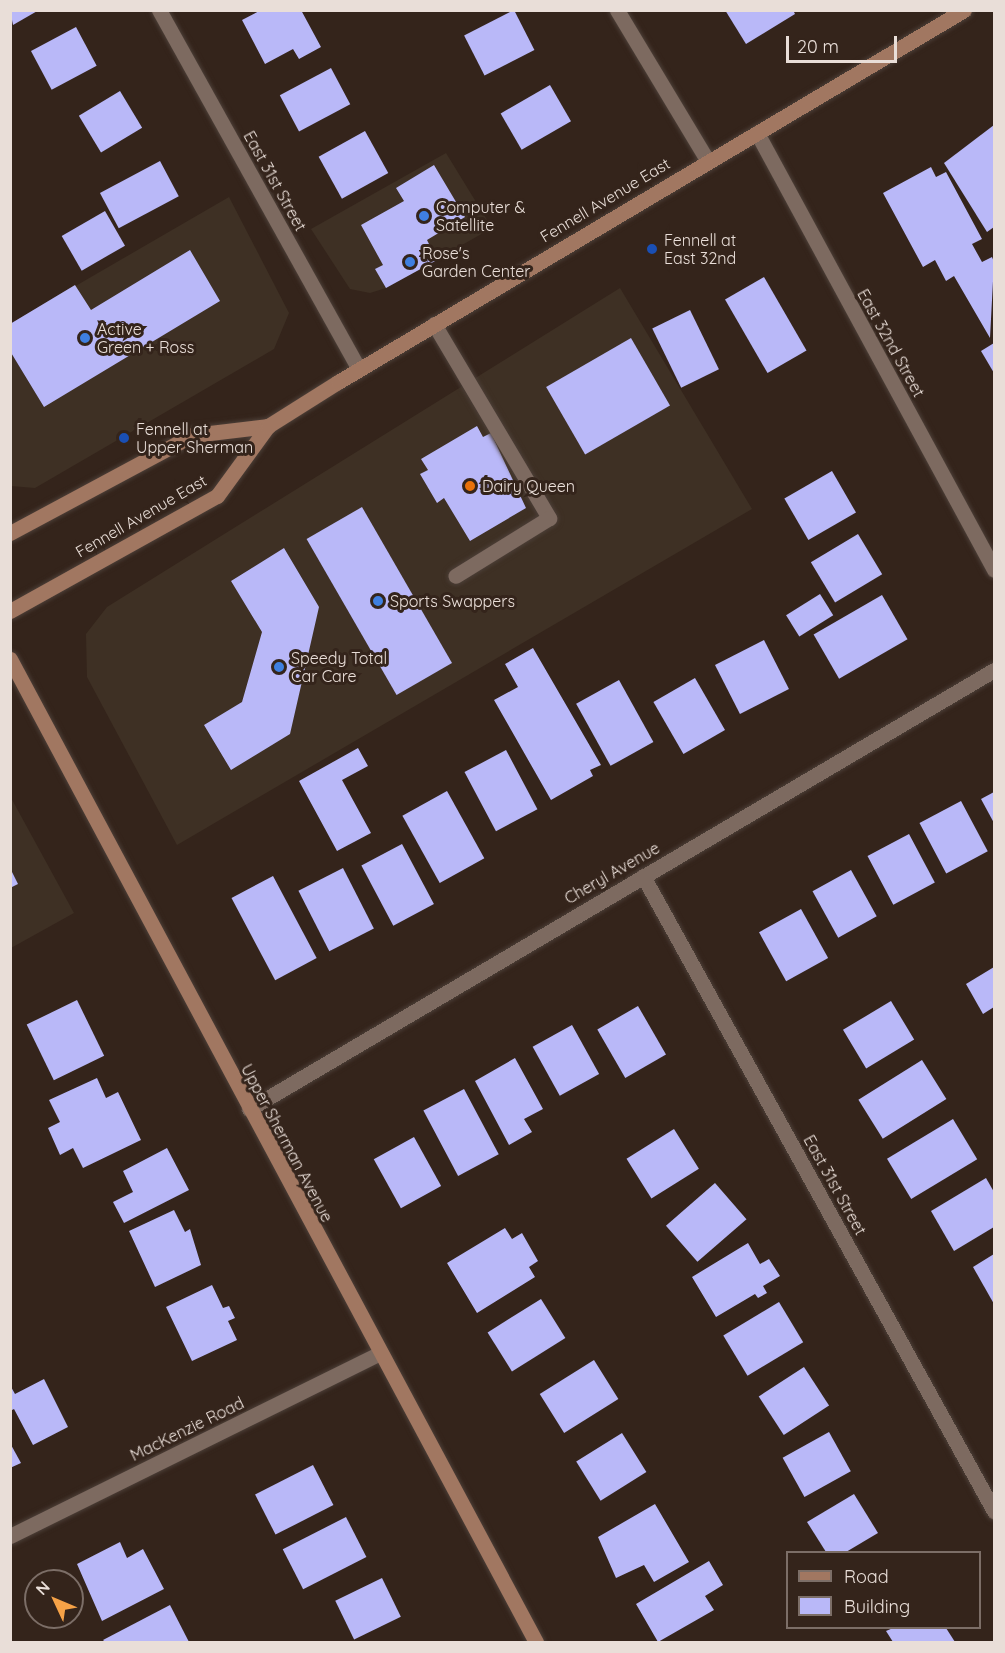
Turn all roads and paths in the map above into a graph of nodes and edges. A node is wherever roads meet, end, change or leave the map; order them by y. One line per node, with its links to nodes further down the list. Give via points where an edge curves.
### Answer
1 (159, 10): 7 (street, East 31st Street)
2 (617, 10): 5 (street)
3 (964, 10): 4 (main road, Fennell Avenue East)
4 (758, 133): 5 (main road, Fennell Avenue East); 10 (street, East 32nd Street)
5 (707, 160): 6 (main road, Fennell Avenue East)
6 (434, 324): 7 (main road, Fennell Avenue East); 11 (street, via 549,518)
7 (359, 369): 8 (main road, Fennell Avenue East)
8 (268, 426): 9 (main road, Fennell Avenue East, via 194,435); 12 (main road, Fennell Avenue East, via 217,496)
9 (10, 533)
10 (994, 570)
11 (455, 576)
12 (10, 611)
13 (10, 659): 16 (main road, Upper Sherman Avenue)
14 (994, 670): 15 (street, Cheryl Avenue)
15 (643, 876): 16 (street, Cheryl Avenue); 18 (street, East 31st Street)
16 (249, 1108): 17 (main road, Upper Sherman Avenue)
17 (379, 1354): 19 (street, MacKenzie Road); 20 (main road, Upper Sherman Avenue)
18 (994, 1511)
19 (10, 1536)
20 (536, 1642)

